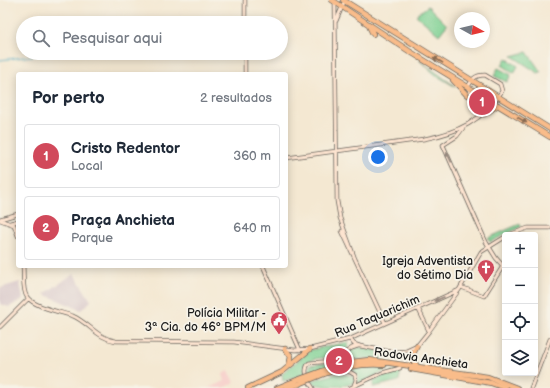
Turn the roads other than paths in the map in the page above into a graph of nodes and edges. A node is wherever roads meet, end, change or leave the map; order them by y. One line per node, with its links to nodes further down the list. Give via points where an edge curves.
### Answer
1 (245, 0): 5 (main road)
2 (344, 0): 4 (main road); 12 (highway, one-way to 2)
3 (334, 1): 4 (highway); 6 (main road)
4 (343, 8): 6 (main road); 7 (highway)
5 (245, 16)
6 (335, 22): 23 (main road)
7 (368, 25): 8 (highway); 11 (highway)
8 (373, 34)
9 (245, 60): 10 (main road)
10 (245, 72)
11 (450, 76): 13 (highway); 14 (highway)
12 (472, 80): 13 (main road); 15 (highway); 15 (main road, via 476,76 485,75 500,84 502,91)
13 (468, 87): 16 (highway); 17 (main road)
14 (467, 95)
15 (499, 97): 16 (main road); 21 (highway)
16 (496, 104): 18 (highway); 22 (highway, one-way to 22)
17 (479, 108): 18 (main road); 19 (main road)
18 (484, 114): 19 (main road)
19 (474, 120): 20 (main road)
20 (464, 128): 23 (main road, via 429,138); 31 (main road, one-way to 20, via 443,145)
21 (550, 129)
22 (550, 137)
23 (336, 151): 24 (main road); 37 (main road, via 335,197 338,219)
24 (288, 158)
25 (16, 215): 26 (main road)
26 (0, 219): 27 (main road)
27 (16, 223)
28 (549, 228): 29 (main road, via 528,228)
29 (517, 232)
30 (502, 238): 31 (main road)
31 (488, 246): 34 (main road, via 478,257); 34 (main road, via 503,266 484,296)
32 (23, 268): 35 (main road)
33 (264, 268): 46 (main road)
34 (460, 289): 36 (main road, Rua Taquarichim, one-way to 36); 39 (main road)
35 (28, 299): 38 (main road); 44 (main road, Rua Taquarichim, via 79,319 109,340 234,342)
36 (418, 308): 37 (main road, Rua Taquarichim); 39 (main road)
37 (385, 323): 40 (main road, Rua Taquarichim)
38 (0, 327)
39 (429, 332): 43 (main road)
40 (350, 339): 42 (main road); 45 (main road, Rua Taquarichim); 47 (main road)
41 (550, 339): 65 (main road)
42 (360, 346): 43 (main road, via 392,352 406,351); 47 (main road)
43 (417, 346): 50 (highway, via 411,358)
44 (285, 349): 46 (main road, Rua Taquarichim); 48 (highway, via 291,356)
45 (310, 349): 46 (main road, Rua Taquarichim); 48 (highway)
46 (300, 350)
47 (345, 352): 54 (main road, via 333,360 309,363 306,372)
48 (289, 366): 57 (highway, via 274,377)
49 (400, 368): 51 (highway, Rodovia Anchieta, via 366,364); 55 (highway, Rodovia Anchieta); 56 (main road)
50 (419, 368): 52 (highway, Rodovia Anchieta, via 363,361 342,364); 64 (highway, Rodovia Anchieta, via 492,378)
51 (330, 372): 52 (highway, Rodovia Anchieta); 56 (main road, via 344,370 354,373 356,380)
52 (323, 373): 53 (highway, Rodovia Anchieta, bridge)
53 (298, 382): 58 (highway, Rodovia Anchieta); 59 (highway, Rodovia Anchieta)
54 (309, 382): 60 (main road); 61 (main road)
55 (492, 383): 62 (highway); 63 (highway, Rodovia Anchieta)
56 (351, 387)
57 (248, 388)
58 (277, 388)
59 (287, 388)
60 (309, 388)
61 (313, 388)
62 (488, 388)
63 (505, 388)
64 (517, 388)
65 (531, 388)

